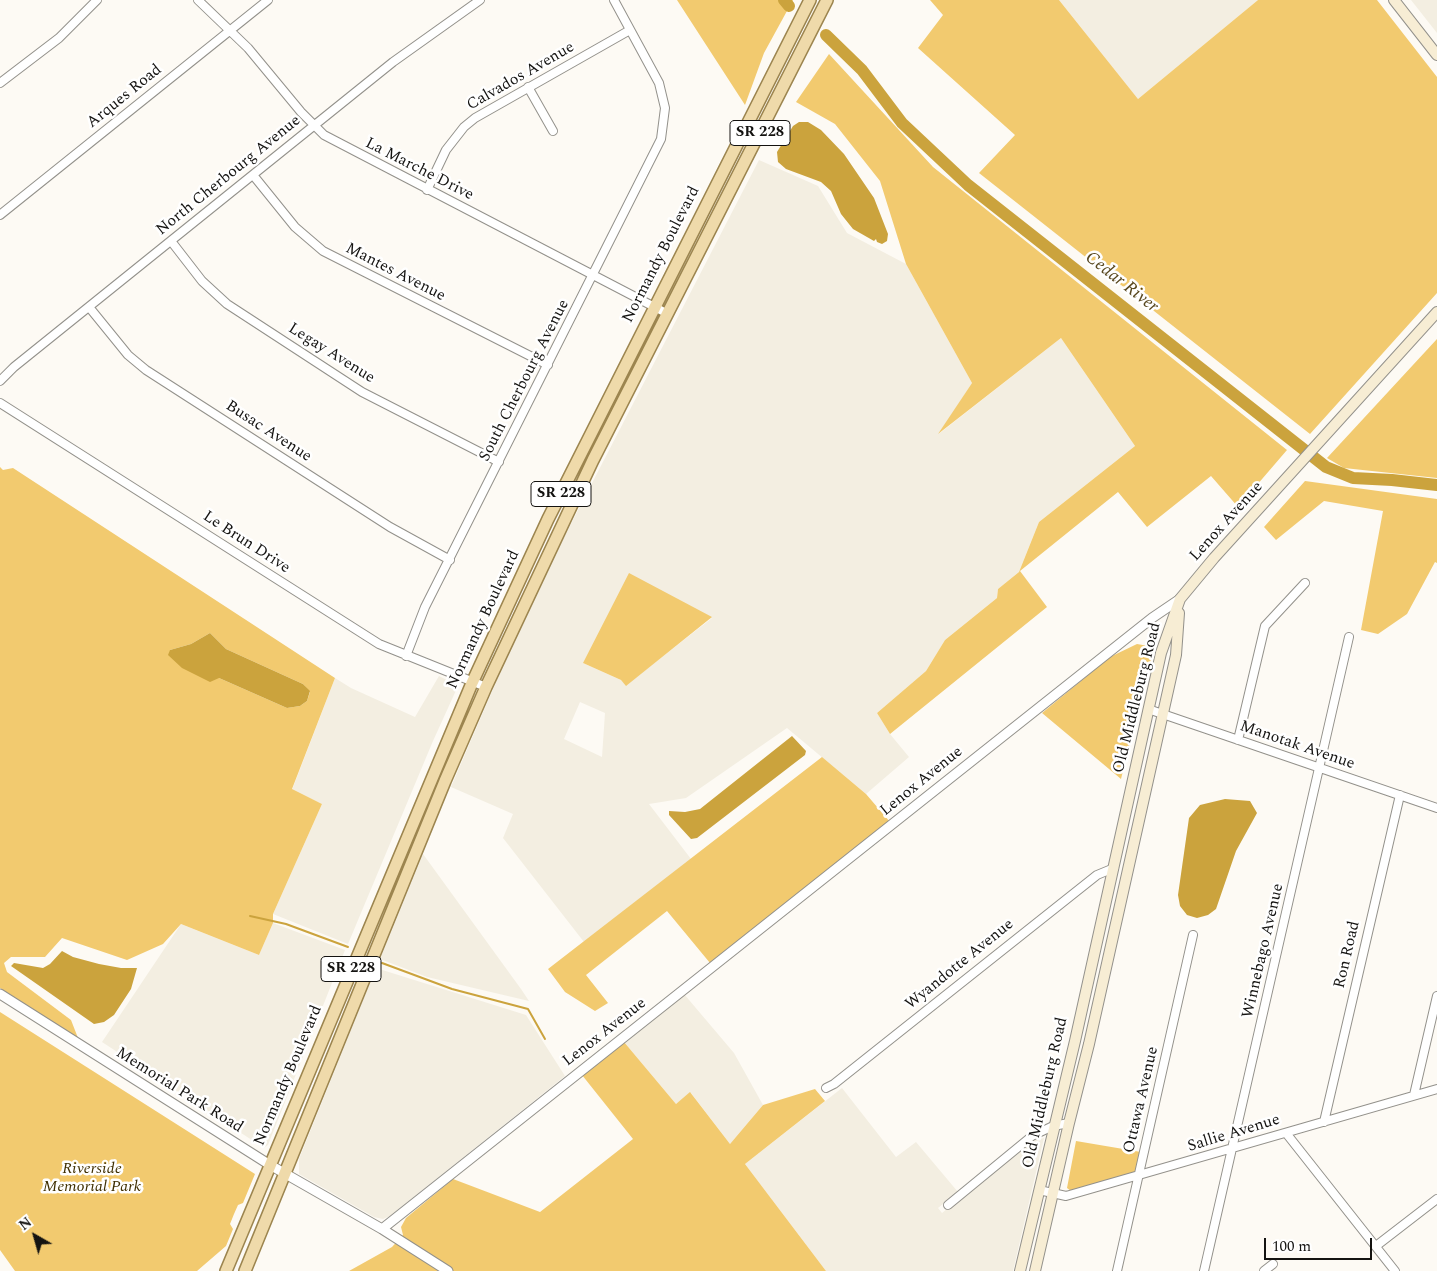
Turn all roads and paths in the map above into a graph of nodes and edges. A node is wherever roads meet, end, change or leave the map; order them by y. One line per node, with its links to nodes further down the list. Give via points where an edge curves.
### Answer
1 (97, 0): 12 (street, via 59,38)
2 (198, 0): 9 (street, La Marche Drive)
3 (268, 0): 9 (street, Arques Road)
4 (480, 0): 14 (street, North Cherbourg Avenue, via 393,62)
5 (614, 0): 10 (street, South Cherbourg Avenue)
6 (810, 0): 21 (main road, Normandy Boulevard / SR 228)
7 (826, 0): 24 (main road, Normandy Boulevard / SR 228)
8 (1394, 0): 11 (main road)
9 (230, 30): 14 (street, La Marche Drive, via 262,63); 18 (street, Arques Road)
10 (630, 30): 13 (street, Calvados Avenue); 20 (street, South Cherbourg Avenue, via 659,83 665,117 658,148)
11 (1437, 54)
12 (0, 83)
13 (528, 87): 15 (street); 17 (street, Calvados Avenue, via 464,127 446,150)
14 (313, 126): 16 (street, North Cherbourg Avenue); 17 (street, La Marche Drive, via 335,143)
15 (553, 130)
16 (253, 175): 19 (street, North Cherbourg Avenue); 25 (street, Mantes Avenue, via 295,227 323,250)
17 (427, 190): 20 (street, La Marche Drive)
18 (0, 215)
19 (171, 241): 22 (street, North Cherbourg Avenue); 28 (street, Legay Avenue, via 202,281 227,304 362,392)
20 (594, 274): 21 (street, La Marche Drive); 25 (street, South Cherbourg Avenue)
21 (654, 306): 24 (street, La Marche Drive); 34 (main road, Normandy Boulevard / SR 228, via 548,519)
22 (88, 307): 26 (street, North Cherbourg Avenue); 29 (street, Busac Avenue, via 128,355 146,370 390,527)
23 (1437, 312): 31 (main road, Lenox Avenue)
24 (668, 314): 35 (main road, Normandy Boulevard / SR 228, via 593,460)
25 (548, 365): 28 (street, South Cherbourg Avenue)
26 (0, 381)
27 (0, 402): 33 (street, Le Brun Drive, via 359,632)
28 (499, 462): 29 (street, South Cherbourg Avenue)
29 (450, 560): 33 (street, South Cherbourg Avenue, via 425,607)
30 (1305, 583): 38 (street, via 1265,626)
31 (1180, 599): 36 (main road, Old Middleburg Road, via 1161,654); 37 (main road, Old Middleburg Road, via 1176,655); 64 (street, Lenox Avenue, via 1153,617)
32 (1349, 637): 39 (street, Winnebago Avenue)
33 (406, 656): 34 (street, Le Brun Drive)
34 (472, 683): 35 (street, Le Brun Drive); 57 (main road, Normandy Boulevard / SR 228)
35 (486, 687): 58 (main road, Normandy Boulevard / SR 228)
36 (1148, 709): 37 (street, Manotak Avenue); 43 (main road, Old Middleburg Road)
37 (1162, 713): 38 (street, Manotak Avenue); 42 (main road, Old Middleburg Road)
38 (1238, 740): 39 (street, Manotak Avenue)
39 (1319, 767): 40 (street, Manotak Avenue); 56 (street, Winnebago Avenue)
40 (1400, 795): 41 (street, Manotak Avenue); 52 (street, Ron Road)
41 (1437, 808)
42 (1129, 862): 43 (main road); 46 (main road, Old Middleburg Road)
43 (1114, 868): 45 (main road, Old Middleburg Road); 49 (street, Wyandotte Avenue, via 1097,875)
44 (1193, 936): 59 (street, Ottawa Avenue)
45 (1088, 979): 46 (main road); 54 (main road, Old Middleburg Road)
46 (1102, 982): 53 (main road, Old Middleburg Road)
47 (0, 994): 57 (street, Memorial Park Road)
48 (1437, 996): 51 (street)
49 (826, 1088)
50 (1437, 1089): 51 (street, Sallie Avenue)
51 (1414, 1095): 52 (street, Sallie Avenue)
52 (1324, 1122): 55 (street, Sallie Avenue)
53 (1068, 1123): 54 (street); 61 (main road, Old Middleburg Road)
54 (1053, 1126): 60 (main road, Old Middleburg Road); 63 (street, via 1032,1136)
55 (1286, 1133): 56 (street, Sallie Avenue); 65 (street)
56 (1232, 1149): 59 (street, Sallie Avenue); 73 (street, Winnebago Avenue)
57 (270, 1165): 58 (street, Memorial Park Road); 67 (main road, Normandy Boulevard / SR 228)
58 (283, 1172): 64 (street, Memorial Park Road); 68 (main road, Normandy Boulevard / SR 228)
59 (1139, 1176): 61 (street, Sallie Avenue, via 1066,1196); 72 (street, Ottawa Avenue)
60 (1039, 1190): 61 (street, Sallie Avenue); 70 (main road, Old Middleburg Road)
61 (1053, 1194): 71 (main road, Old Middleburg Road)
62 (1437, 1199): 65 (street)
63 (948, 1205)
64 (382, 1229): 69 (street, Memorial Park Road)
65 (1376, 1246): 75 (street)
66 (1273, 1264): 74 (street)
67 (226, 1271)
68 (244, 1271)
69 (448, 1271)
70 (1020, 1271)
71 (1035, 1271)
72 (1117, 1271)
73 (1204, 1271)
74 (1264, 1271)
75 (1395, 1271)

